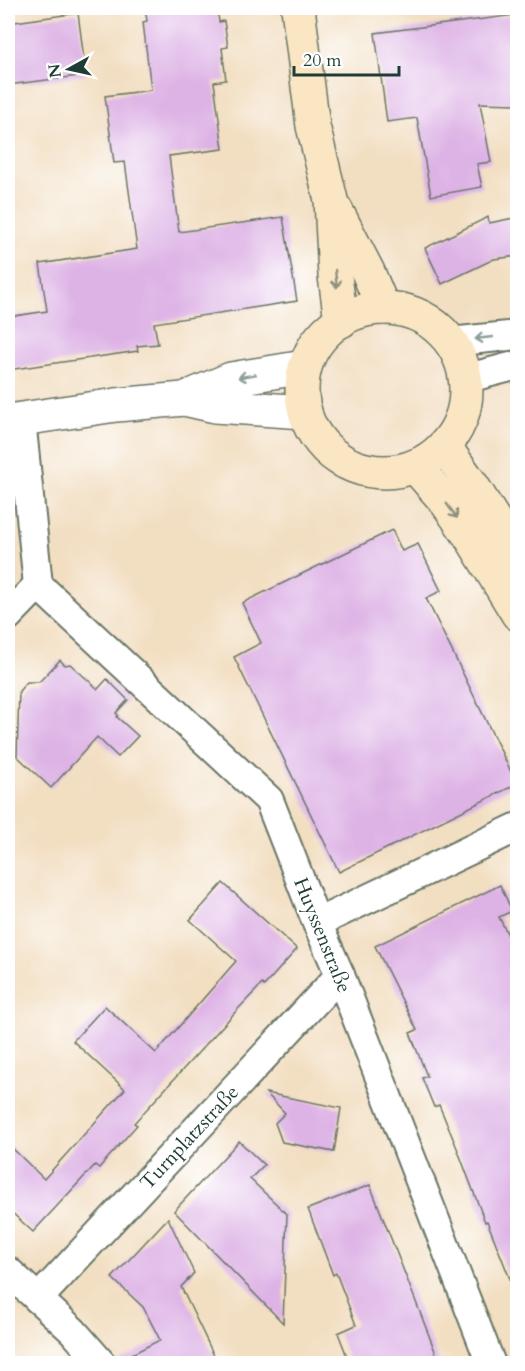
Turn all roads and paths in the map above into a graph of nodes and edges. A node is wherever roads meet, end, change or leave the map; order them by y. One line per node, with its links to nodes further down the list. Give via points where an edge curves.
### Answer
1 (298, 8): 2 (main road, via 313,126)
2 (331, 200): 3 (main road); 4 (main road, one-way to 4)
3 (383, 308): 4 (main road); 6 (main road, via 422,316 445,333)
4 (341, 321): 8 (main road, via 311,350)
5 (518, 335): 6 (street, one-way to 6)
6 (450, 342): 9 (main road)
7 (518, 365): 9 (street)
8 (304, 367): 10 (street, one-way to 10, via 231,379); 11 (main road)
9 (464, 379): 13 (main road, via 461,415)
10 (184, 399): 11 (street, via 215,406); 12 (street)
11 (305, 412): 14 (main road, via 317,438 355,467 386,472)
12 (14, 420): 16 (street)
13 (444, 446): 14 (main road); 15 (main road)
14 (415, 466): 17 (main road, one-way to 17, via 447,503)
15 (518, 558)
16 (38, 585): 18 (street); 20 (street, Huyssenstraße, via 269,800)
17 (518, 614)
18 (8, 616)
19 (518, 827): 20 (street)
20 (317, 923): 21 (street, Huyssenstraße)
21 (340, 975): 23 (street, Turnplatzstraße); 25 (street, Huyssenstraße)
22 (8, 1271): 23 (street)
23 (38, 1299): 24 (street)
24 (102, 1364)
25 (490, 1364)

